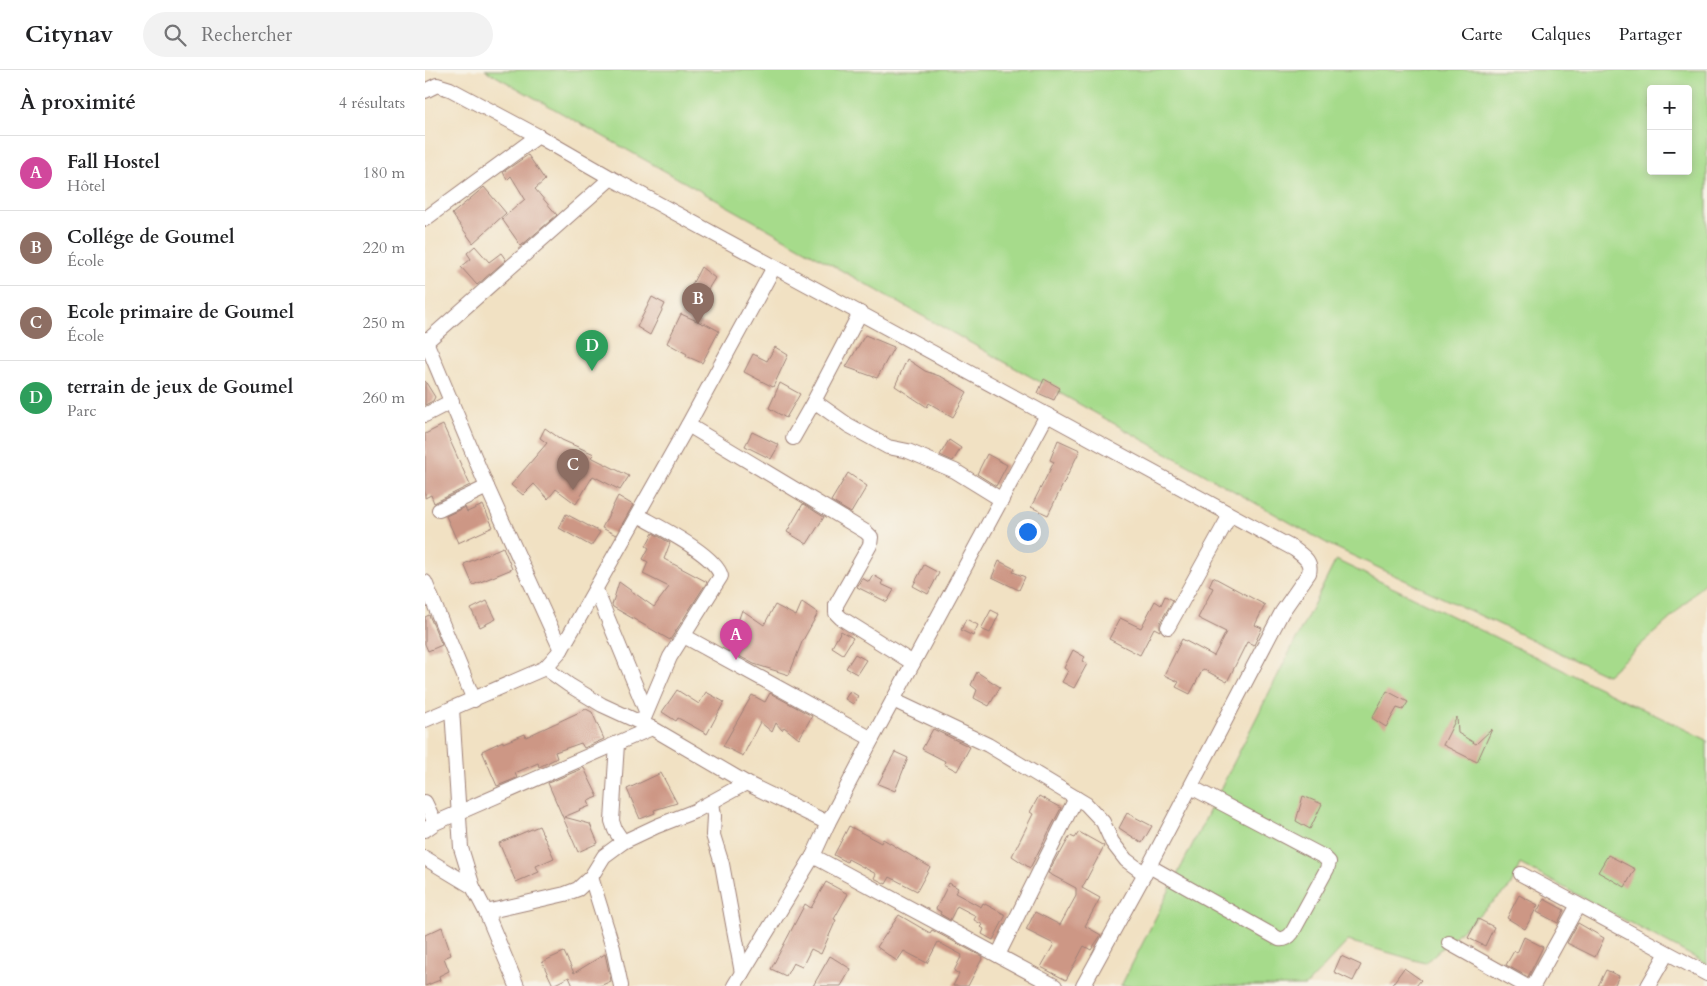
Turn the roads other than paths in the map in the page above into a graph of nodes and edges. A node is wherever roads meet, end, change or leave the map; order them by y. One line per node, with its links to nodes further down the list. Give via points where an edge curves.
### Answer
1 (425, 91): 2 (street, via 437,85 450,89)
2 (538, 136): 3 (street); 4 (street)
3 (611, 178): 5 (street); 7 (street)
4 (425, 219)
5 (774, 266): 6 (street); 12 (street)
6 (860, 313): 9 (street); 11 (street)
7 (426, 340): 8 (street)
8 (452, 401): 10 (street); 14 (street)
9 (814, 402): 13 (street); 15 (street, via 888,447 908,451 955,471)
10 (425, 415)
11 (1047, 416): 15 (street); 18 (street)
12 (688, 425): 17 (street); 25 (street, via 866,532 871,538 870,545 836,605 836,613)
13 (793, 438)
14 (487, 487): 16 (street); 24 (street)
15 (1002, 500): 25 (street)
16 (439, 510)
17 (638, 515): 20 (street); 23 (street, via 685,542 719,570 721,576)
18 (1229, 515): 22 (street); 35 (street, via 1294,549 1311,567 1282,612)
19 (425, 582): 21 (street)
20 (595, 590): 24 (street); 31 (street)
21 (429, 606): 27 (street)
22 (1168, 627)
23 (684, 636): 31 (street, via 670,657); 32 (street)
24 (561, 650): 26 (street)
25 (913, 663): 28 (street)
26 (545, 668): 27 (street); 31 (street, via 602,705)
27 (474, 700): 29 (street)
28 (893, 700): 32 (street); 36 (street, via 988,745)
29 (452, 710): 30 (street); 39 (street)
30 (425, 720)
31 (647, 721): 33 (street); 34 (street)
32 (873, 738): 40 (street)
33 (617, 744): 39 (street); 42 (street, via 612,816 615,830)
34 (746, 783): 38 (street); 40 (street)
35 (1191, 788): 45 (street); 45 (street, via 1324,857 1329,864 1323,877 1292,932 1283,940)
36 (1076, 798): 45 (street, via 1103,822 1112,842 1126,860); 53 (street)
37 (425, 802): 41 (street)
38 (712, 802): 42 (street); 54 (street, via 713,836 722,864)
39 (459, 813): 41 (street); 48 (street, via 461,848)
40 (828, 823): 43 (street)
41 (430, 827)
42 (623, 842): 47 (street, via 604,856)
43 (813, 856): 53 (street); 54 (street)
44 (425, 858): 48 (street)
45 (1147, 870): 60 (street)
46 (1521, 874): 49 (street)
47 (591, 877): 50 (street, via 578,889 565,894); 57 (street)
48 (473, 887): 50 (street)
49 (1578, 905): 52 (street); 62 (street)
50 (486, 912): 56 (street)
51 (1449, 943): 61 (street)
52 (1667, 953): 55 (street); 63 (street)
53 (998, 955): 59 (street)
54 (742, 973): 58 (street)
55 (1707, 974)
56 (517, 986)
57 (621, 986)
58 (734, 986)
59 (1055, 986)
60 (1083, 986)
61 (1526, 986)
62 (1533, 986)
63 (1648, 986)

